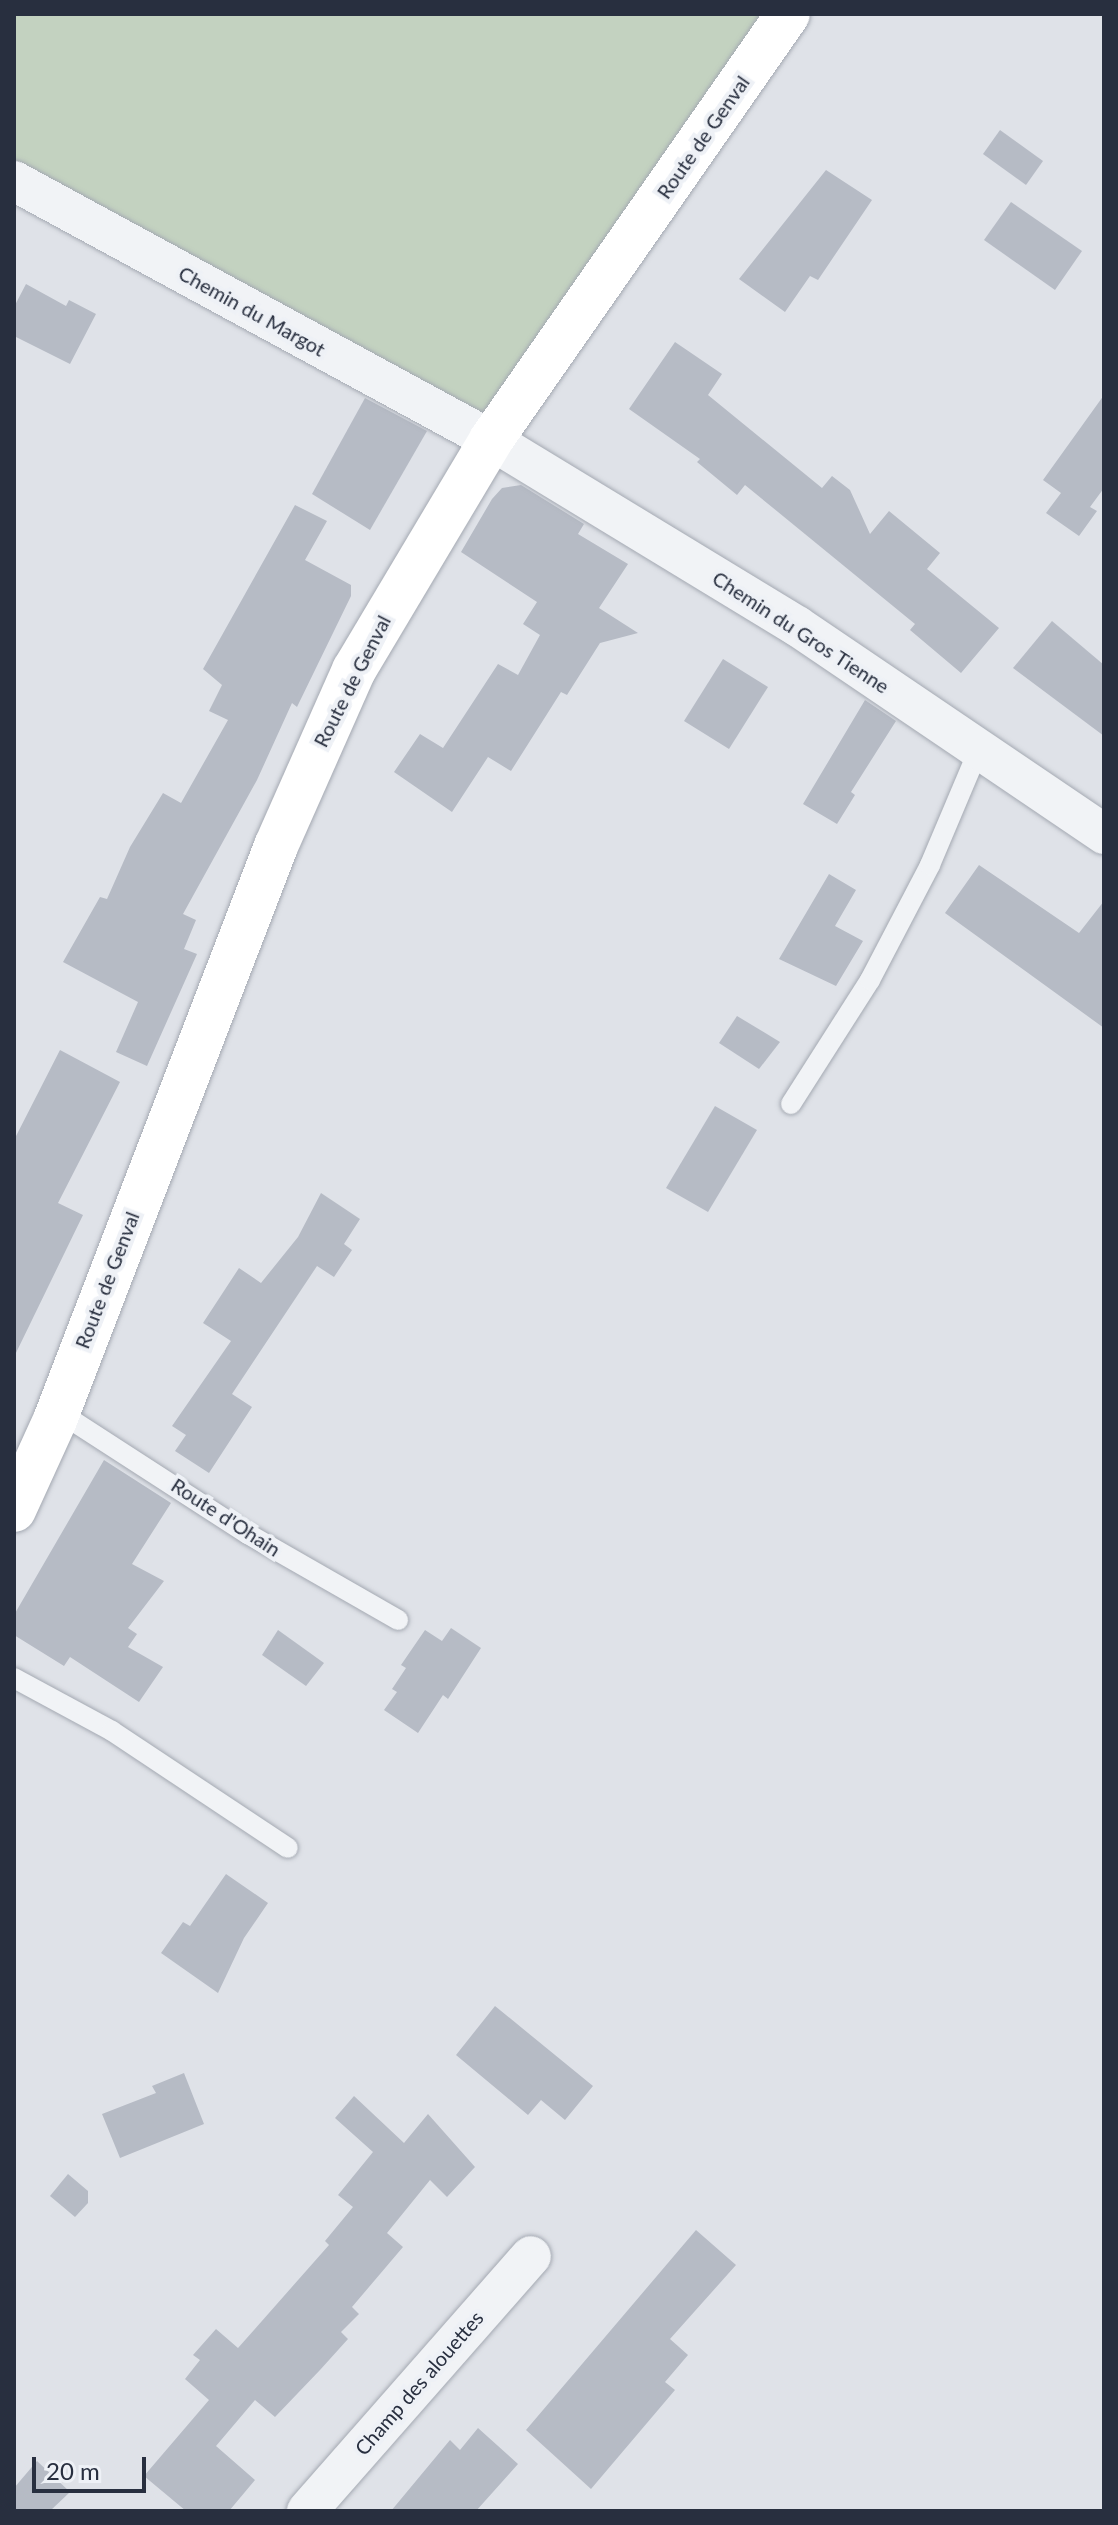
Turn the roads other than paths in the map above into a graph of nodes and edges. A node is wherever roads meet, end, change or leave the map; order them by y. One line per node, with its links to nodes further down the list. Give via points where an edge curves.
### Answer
1 (788, 14): 3 (main road, Route de Genval)
2 (14, 181): 3 (street, Chemin du Margot)
3 (491, 440): 4 (street, Chemin du Gros Tienne, via 797,626); 7 (main road, Route de Genval, via 354,670 314,755)
4 (979, 749): 5 (street, Chemin du Gros Tienne); 6 (lane, via 930,865 870,980)
5 (1104, 834)
6 (791, 1104)
7 (56, 1415): 8 (main road); 9 (lane, Route d'Ohain)
8 (14, 1510)
9 (398, 1620)
10 (14, 1678): 11 (lane, via 112,1731)
11 (288, 1848)
12 (531, 2256): 13 (street, Champ des alouettes)
13 (307, 2511)

